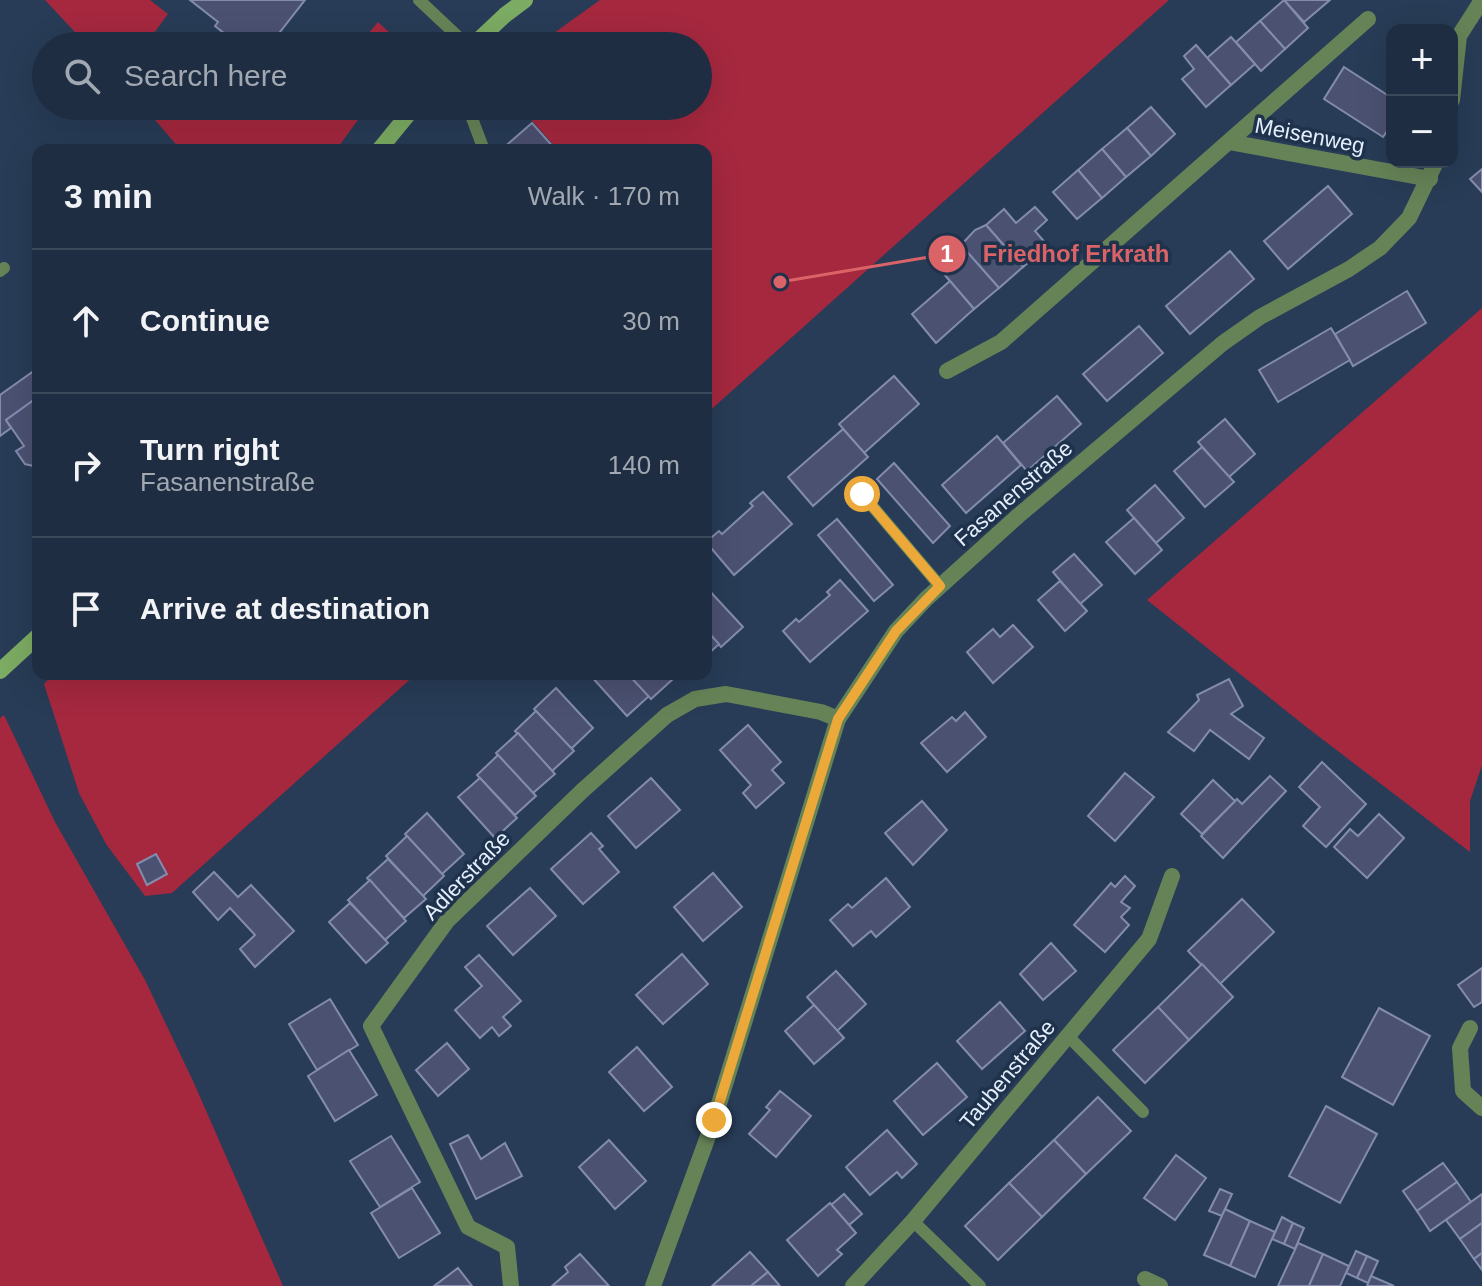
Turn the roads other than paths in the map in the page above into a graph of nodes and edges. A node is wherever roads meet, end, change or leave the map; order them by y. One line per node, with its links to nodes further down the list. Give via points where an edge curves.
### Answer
1 (419, 0): 5 (lane)
2 (525, 0): 6 (main road)
3 (1482, 0): 7 (street, via 1459,36)
4 (1368, 19): 10 (street, Meisenweg)
5 (454, 32)
6 (486, 32)
7 (1452, 96)
8 (404, 120): 11 (main road)
9 (473, 120): 12 (lane)
10 (1229, 142): 14 (street, Meisenweg); 15 (street, Meisenweg, via 1001,342)
11 (384, 144)
12 (482, 144)
13 (1434, 168): 14 (street, Fasanenstraße)
14 (1430, 179): 17 (street, Fasanenstraße, via 1409,218 1380,248 1223,343)
15 (947, 371)
16 (862, 494): 17 (lane)
17 (940, 586): 20 (street, Fasanenstraße, via 896,631)
18 (32, 642): 19 (main road)
19 (0, 671)
20 (838, 719): 27 (street, Adlerstraße, via 726,694 695,699 667,715 447,921 371,1026 468,1227 507,1247); 28 (street, Fasanenstraße, via 714,1120)
21 (1172, 876): 23 (street, Taubenstraße, via 1149,939)
22 (1470, 1028): 24 (street, via 1460,1048 1463,1091)
23 (1068, 1036): 25 (lane); 26 (street, Taubenstraße)
24 (1482, 1108)
25 (1143, 1112)
26 (913, 1221): 29 (street, Taubenstraße); 30 (lane)
27 (511, 1286)
28 (653, 1286)
29 (853, 1286)
30 (980, 1286)

